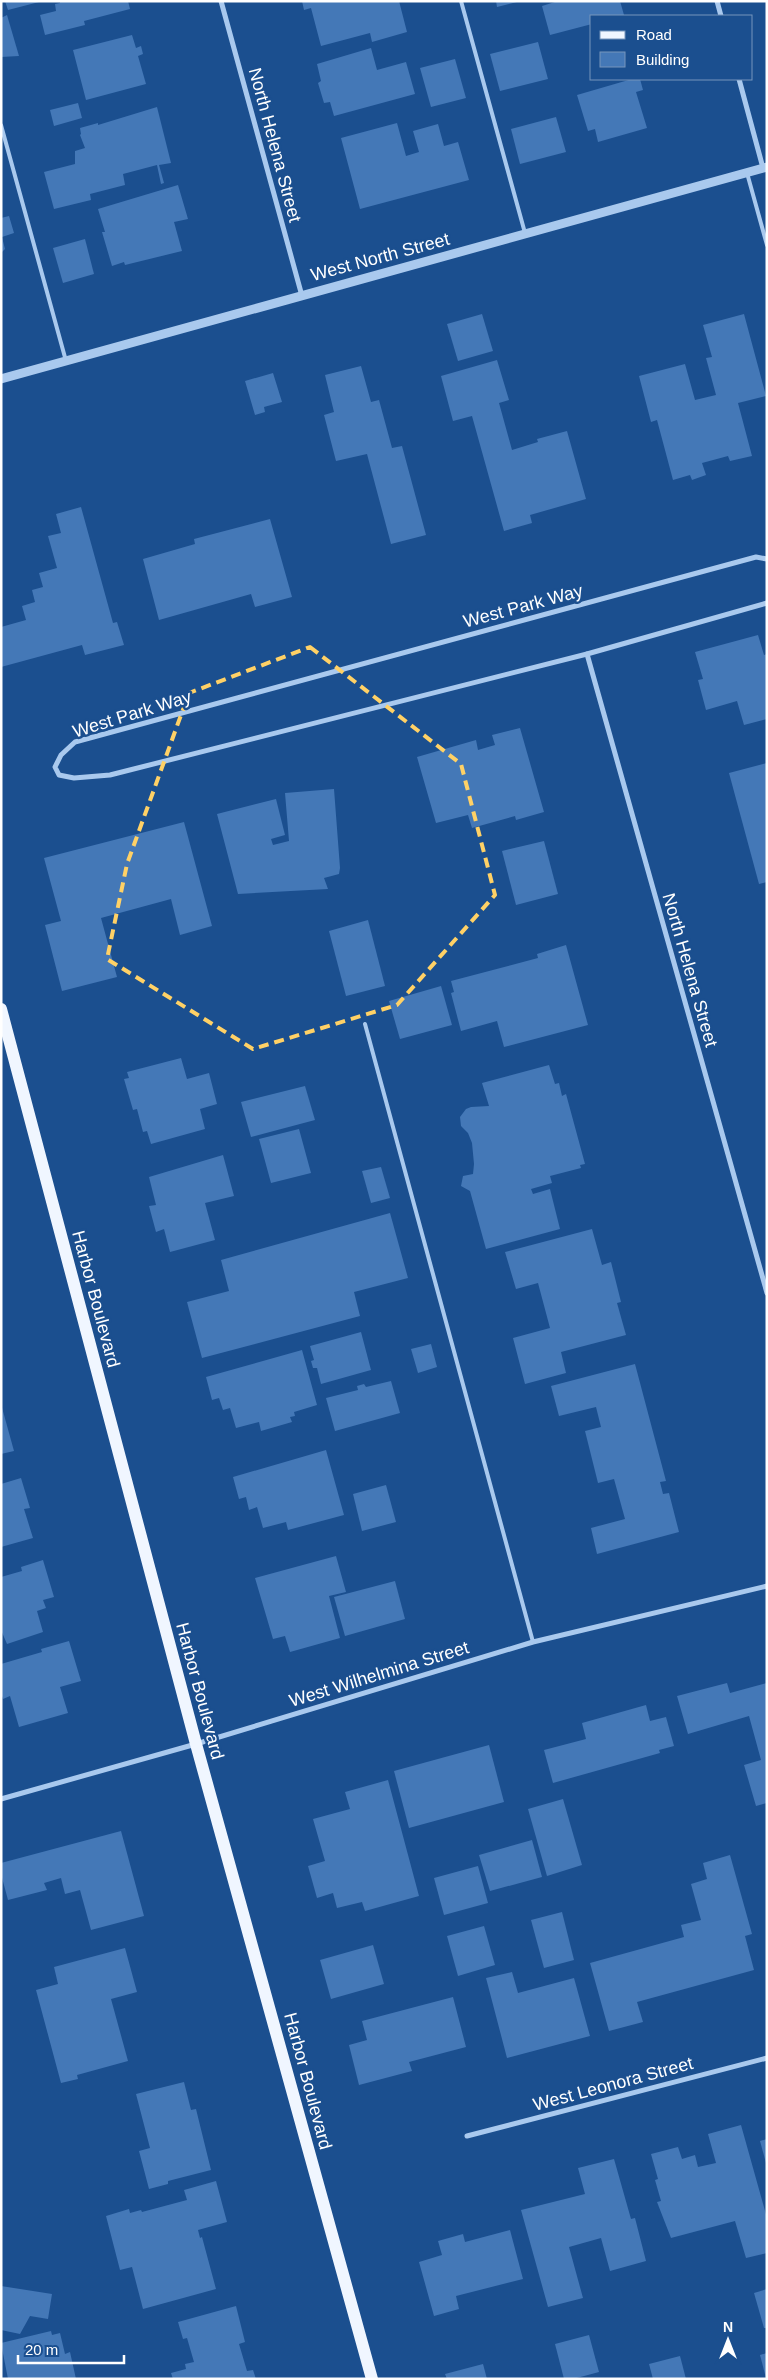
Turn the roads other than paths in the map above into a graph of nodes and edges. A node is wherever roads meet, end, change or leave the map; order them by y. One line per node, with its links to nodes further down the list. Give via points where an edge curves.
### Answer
1 (221, 1): 11 (street, North Helena Street)
2 (461, 1): 9 (lane)
3 (717, 1): 4 (street)
4 (721, 15)
5 (738, 80): 7 (street)
6 (1, 125): 12 (lane)
7 (765, 168): 8 (street, West North Street)
8 (747, 173): 9 (street, West North Street); 10 (lane)
9 (525, 234): 11 (street, West North Street)
10 (767, 245)
11 (302, 296): 12 (street, West North Street)
12 (66, 361): 13 (street, West North Street)
13 (1, 379)
14 (767, 559): 16 (street, West Park Way, via 756,556 75,742 61,755 55,767 59,775 74,778 110,775)
15 (767, 603): 16 (street, West Park Way)
16 (587, 654): 19 (street, North Helena Street)
17 (1, 1010): 22 (main road, Harbor Boulevard)
18 (365, 1024): 21 (lane)
19 (767, 1293)
20 (767, 1586): 21 (street, West Wilhelmina Street)
21 (533, 1642): 22 (street, West Wilhelmina Street)
22 (196, 1744): 23 (street, West Wilhelmina Street); 26 (main road, Harbor Boulevard)
23 (1, 1799)
24 (767, 2058): 25 (street, West Leonora Street)
25 (467, 2136)
26 (372, 2379)

